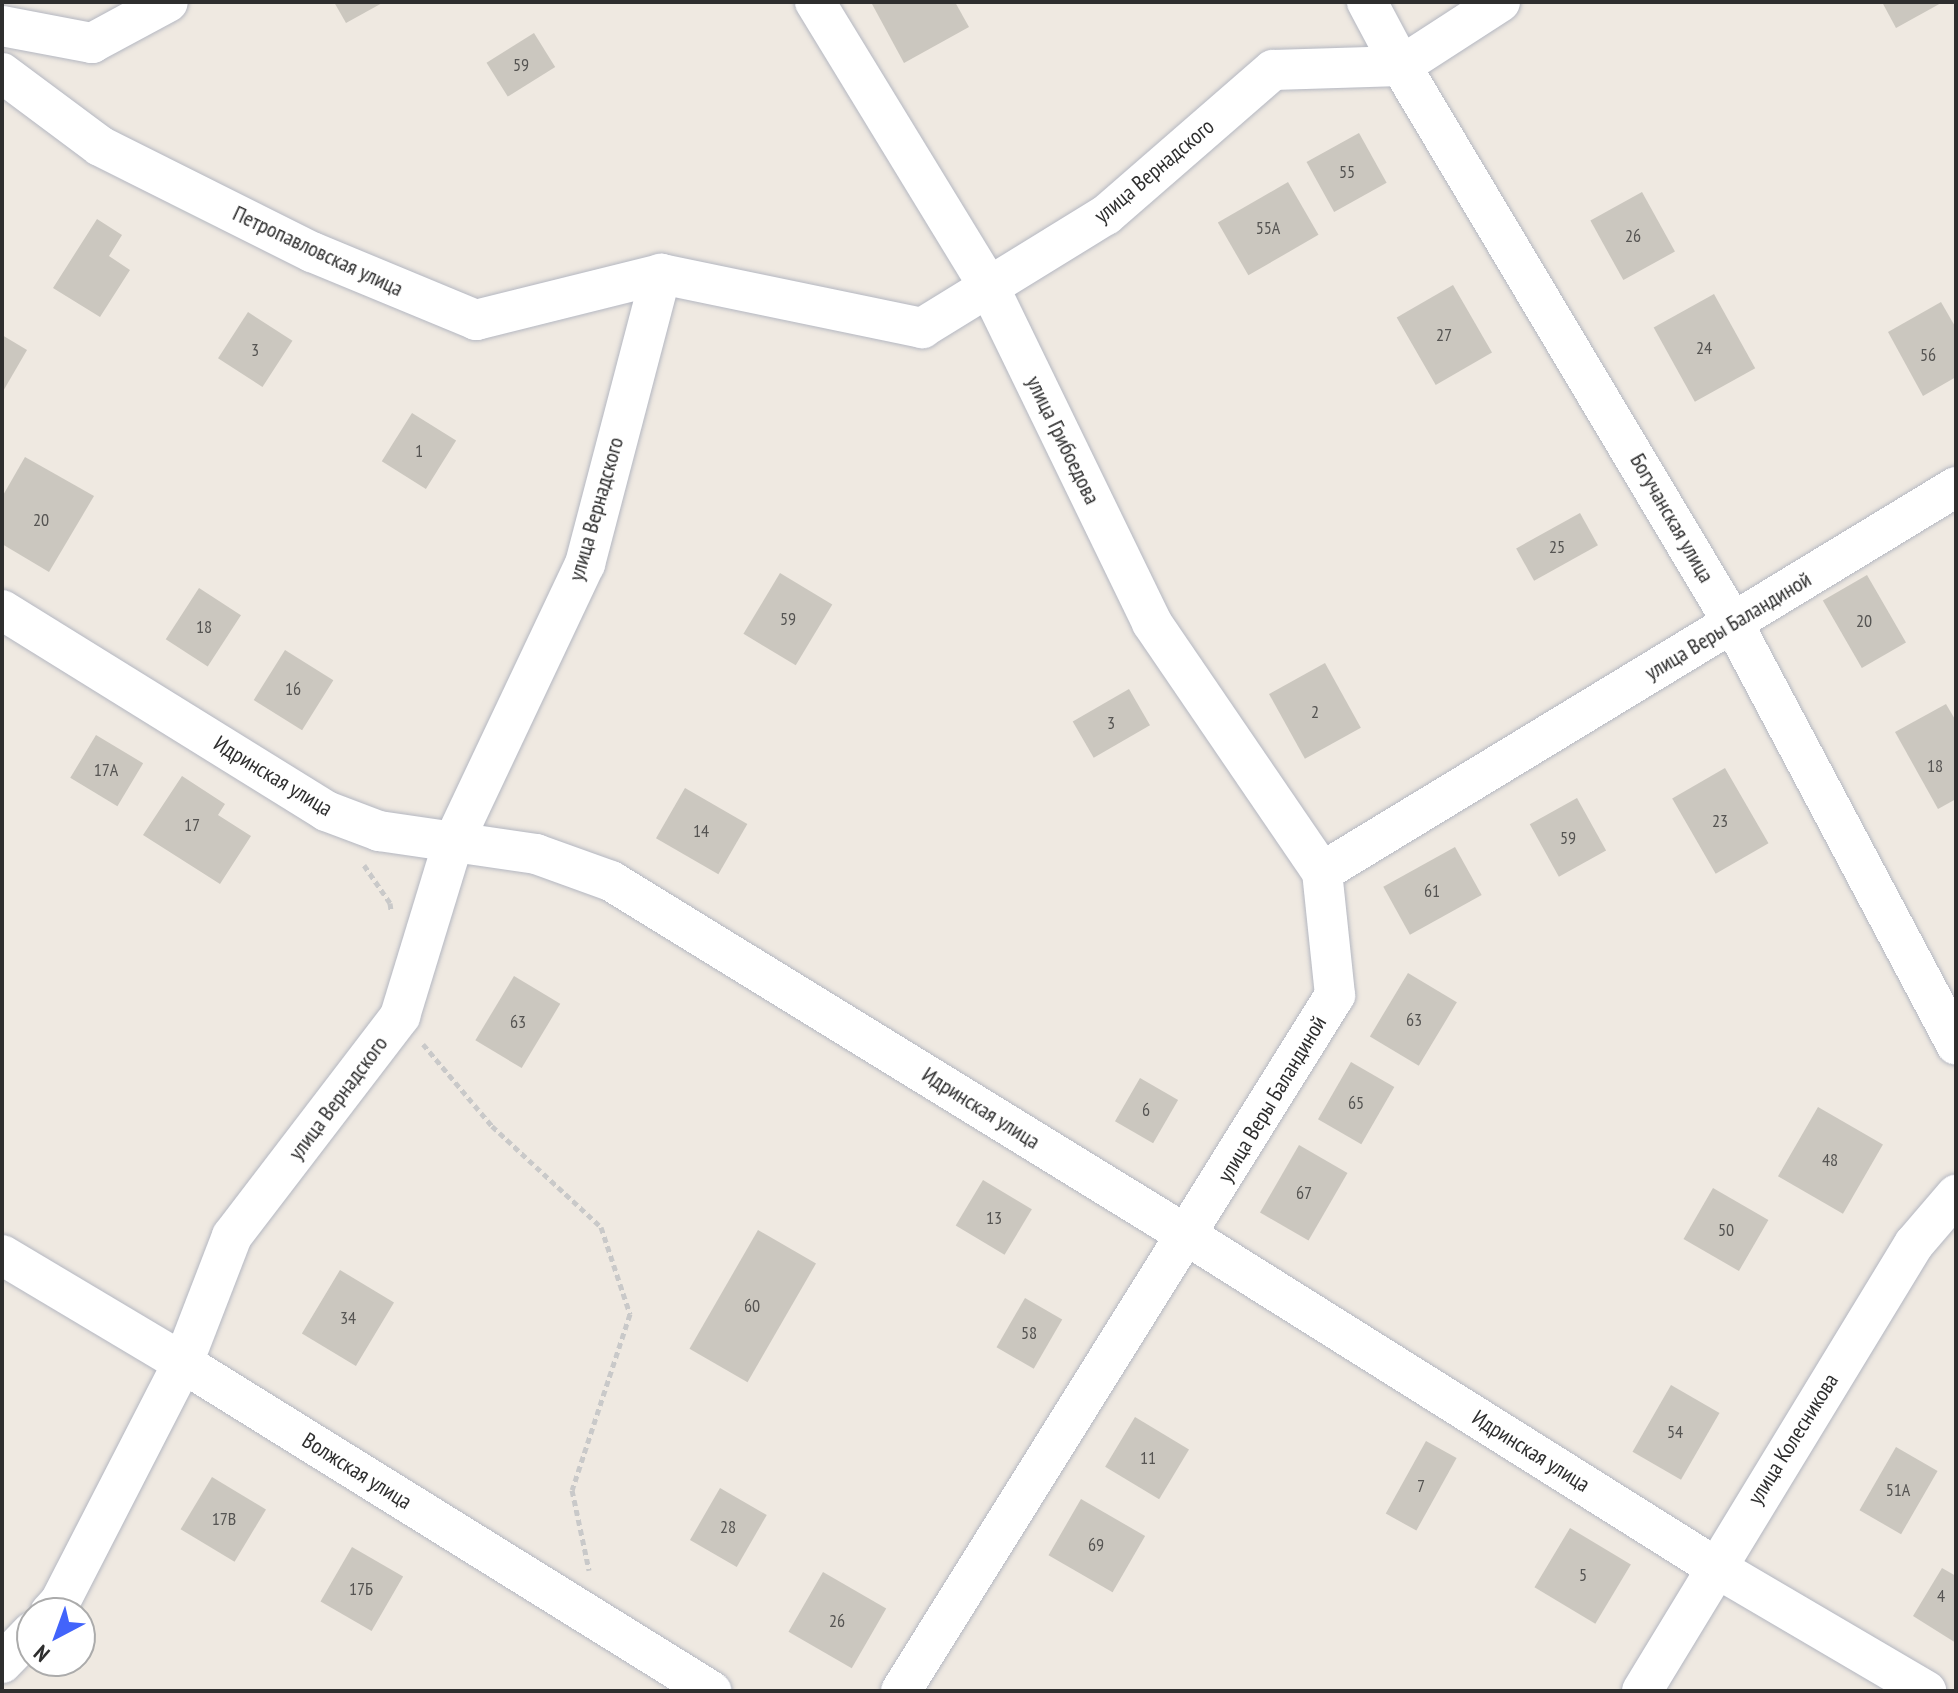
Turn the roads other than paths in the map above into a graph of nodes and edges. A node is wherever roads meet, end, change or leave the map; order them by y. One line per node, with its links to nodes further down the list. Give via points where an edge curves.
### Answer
1 (168, 2): 5 (street, via 92,43)
2 (815, 2): 9 (street, улица Грибоедова)
3 (1367, 2): 6 (street, Богучанская улица)
4 (1500, 2): 6 (street)
5 (2, 26)
6 (1401, 66): 9 (street, улица Вернадского, via 1273,70 1106,215); 12 (street, Богучанская улица)
7 (2, 73): 8 (street, Петропавловская улица, via 100,146 312,252 476,320)
8 (661, 274): 9 (street, улица Вернадского, via 922,328); 13 (street, улица Вернадского, via 585,564)
9 (989, 287): 14 (street, улица Грибоедова, via 1152,623)
10 (1956, 487): 12 (street, улица Веры Баландиной)
11 (2, 610): 13 (street, Идринская улица, via 326,811 379,831)
12 (1733, 623): 14 (street, улица Веры Баландиной); 15 (street, Богучанская улица)
13 (453, 843): 17 (street, Идринская улица, via 536,854 611,881); 19 (street, улица Вернадского, via 400,1016 232,1236)
14 (1322, 872): 17 (street, улица Веры Баландиной, via 1335,995)
15 (1956, 1045)
16 (1956, 1195): 20 (street, улица Колесникова, via 1914,1244)
17 (1188, 1236): 20 (street, Идринская улица); 25 (street, улица Веры Баландиной)
18 (2, 1255): 19 (street, Волжская улица)
19 (183, 1363): 21 (street, улица Вернадского); 24 (street, Волжская улица)
20 (1715, 1567): 26 (street, улица Колесникова); 27 (street, Идринская улица)
21 (63, 1597)
22 (16, 1649): 23 (street)
23 (2, 1663)
24 (711, 1691)
25 (901, 1691)
26 (1642, 1691)
27 (1926, 1691)

